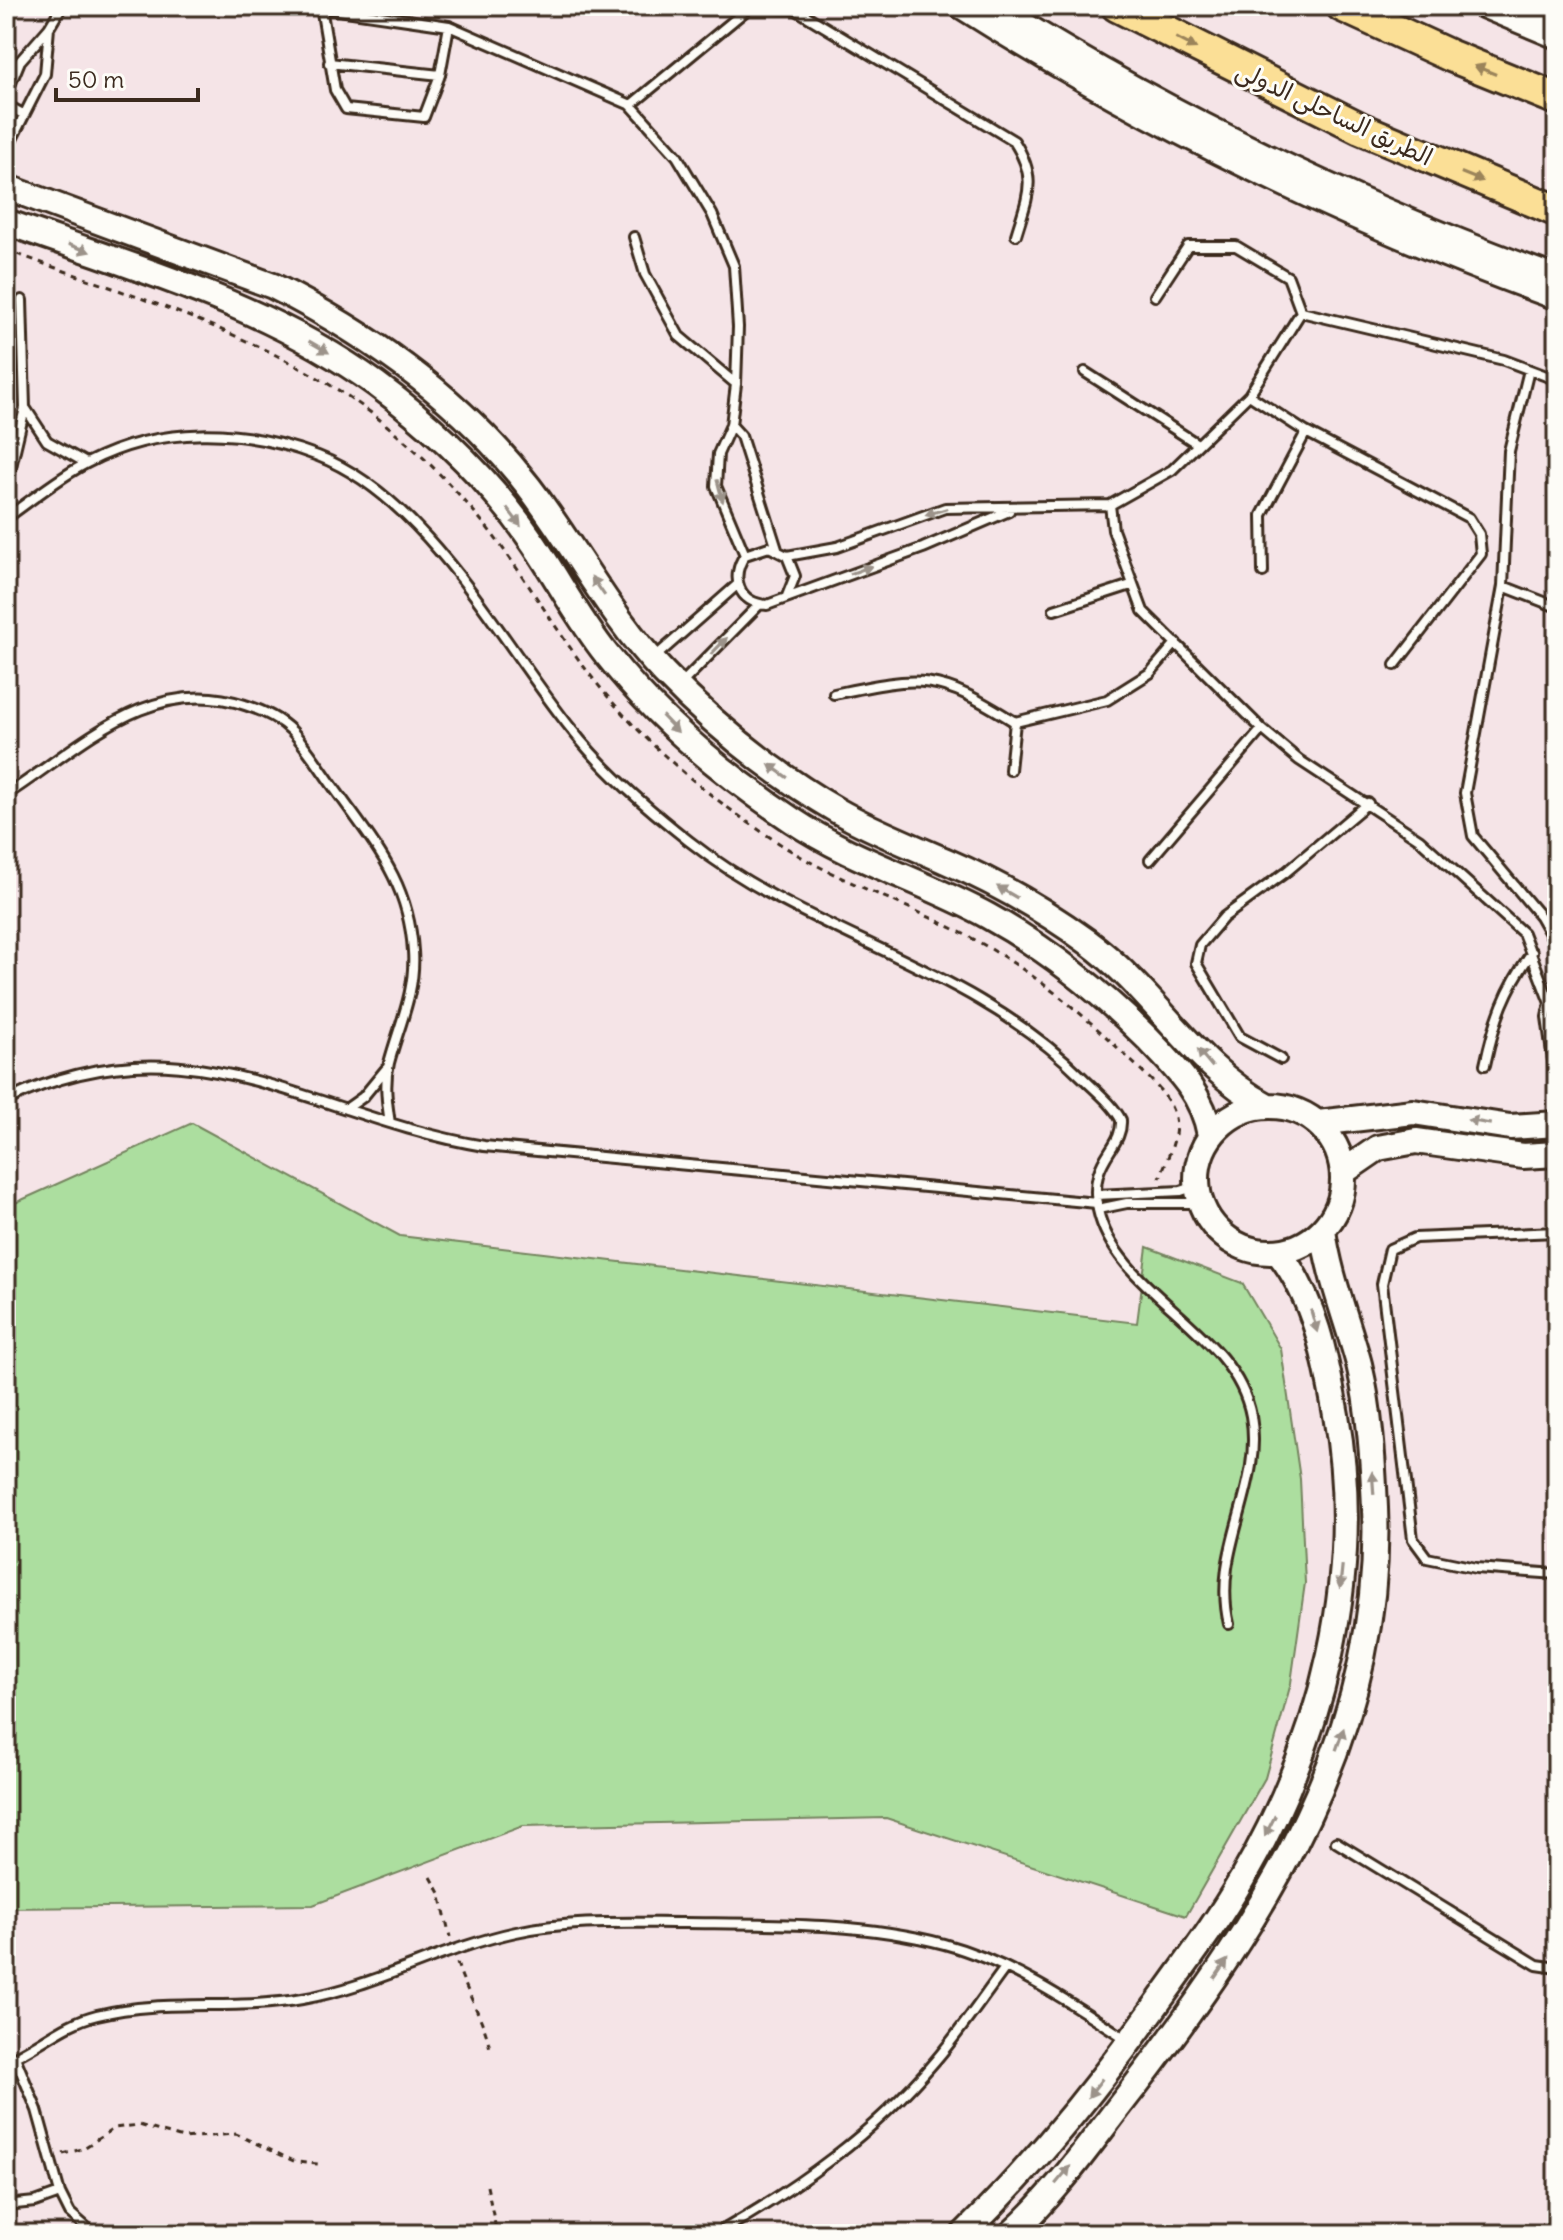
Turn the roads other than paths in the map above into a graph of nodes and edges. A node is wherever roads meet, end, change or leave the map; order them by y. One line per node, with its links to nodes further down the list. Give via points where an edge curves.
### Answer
1 (62, 6): 12 (lane)
2 (962, 6): 29 (street, via 1081,77 1256,168 1436,250)
3 (993, 6): 27 (street, via 1263,153)
4 (1117, 6): 23 (highway, الطريق الساحلى الدولى, one-way to 23, via 1360,128)
5 (1342, 6): 17 (highway, one-way to 5)
6 (1485, 6): 13 (street)
7 (1544, 6): 10 (street)
8 (316, 7): 11 (lane); 14 (lane)
9 (749, 7): 19 (lane); 25 (lane, via 795,9 1014,141 1027,162 1031,183)
10 (1557, 11)
11 (449, 26): 15 (lane); 19 (lane)
12 (49, 28): 16 (lane, via 20,61); 20 (lane, via 45,74)
13 (1557, 36)
14 (329, 63): 15 (lane); 15 (lane, via 346,109 424,117)
15 (440, 75)
16 (6, 95)
17 (1557, 99)
18 (6, 105): 20 (lane)
19 (631, 105): 35 (lane, via 677,156 712,214 734,266)
20 (23, 114): 21 (lane)
21 (6, 151)
22 (6, 187): 59 (street, one-way to 22, via 508,462 465,416 394,357 273,286)
23 (1557, 211)
24 (6, 222): 60 (street, one-way to 60, via 257,314 374,383 444,440 506,507 584,625)
25 (1016, 235)
26 (634, 237): 35 (lane, via 645,274 679,336)
27 (1557, 279)
28 (1155, 296): 31 (lane, via 1188,246 1236,246 1288,277)
29 (1557, 297)
30 (22, 300): 37 (lane)
31 (1301, 312): 32 (lane); 36 (lane)
32 (1529, 370): 34 (lane); 52 (lane, via 1509,451)
33 (1085, 372): 40 (lane)
34 (1557, 380)
35 (736, 384): 38 (lane)
36 (1249, 395): 39 (lane); 40 (lane)
37 (25, 408): 41 (lane, via 47,441); 42 (lane)
38 (731, 425): 46 (lane, via 741,436); 47 (lane, one-way to 47, via 718,454 716,486)
39 (1306, 432): 49 (lane, via 1262,515); 58 (lane, via 1469,518 1479,534 1481,554)
40 (1196, 443): 43 (lane, via 1172,470)
41 (86, 463): 45 (lane); 85 (lane, via 143,441 203,432 264,438 322,457 373,489 421,529 575,734 630,792 679,833 758,887 997,1008 1061,1056 1121,1120 1119,1136 1098,1167)
42 (6, 488)
43 (1110, 505): 44 (lane); 51 (lane)
44 (1013, 509): 48 (lane, one-way to 48, via 945,508 846,545); 53 (lane, one-way to 44, via 923,548)
45 (6, 518)
46 (777, 549): 47 (lane, via 760,547); 48 (lane)
47 (745, 555): 50 (lane)
48 (787, 556): 53 (lane, via 795,576)
49 (1263, 572)
50 (737, 585): 54 (lane); 59 (lane)
51 (1131, 585): 56 (lane); 57 (lane, via 1143,611)
52 (1503, 586): 55 (lane); 68 (lane, via 1465,793 1473,836 1540,916)
53 (787, 596): 54 (lane)
54 (759, 605): 59 (lane, one-way to 54)
55 (1557, 607)
56 (1054, 610)
57 (1176, 643): 62 (lane, via 1150,673 1107,700); 63 (lane)
58 (1395, 665)
59 (665, 673): 60 (street); 76 (street, one-way to 59, via 1215,1070 1163,1010 1090,943 984,879 839,812 742,746)
60 (641, 693): 81 (street, one-way to 81, via 720,767 793,820 853,855 986,916 1050,955 1113,1006 1181,1074 1202,1107)
61 (834, 694): 62 (lane, via 902,679 946,684)
62 (1015, 722): 64 (lane)
63 (1262, 729): 66 (lane, via 1299,760); 67 (lane)
64 (1010, 770)
65 (6, 795): 72 (lane, via 121,717 155,702 190,696 226,698 261,710 291,730 391,866 409,913 410,1002)
66 (1368, 803): 69 (lane, via 1449,863 1523,933); 71 (lane, via 1224,917 1200,945 1196,963 1240,1037)
67 (1150, 860)
68 (1557, 946)
69 (1532, 952): 70 (lane); 73 (lane, via 1508,986)
70 (1554, 1006): 74 (lane, via 1547,1017)
71 (1281, 1059)
72 (388, 1065): 77 (lane); 78 (lane)
73 (1485, 1065)
74 (1557, 1090)
75 (6, 1101): 77 (lane, via 86,1072 145,1065 204,1067)
76 (1266, 1105): 79 (street, via 1302,1113); 81 (street, via 1225,1120)
77 (346, 1109): 78 (lane)
78 (390, 1123): 85 (lane, via 434,1138 484,1146)
79 (1318, 1123): 80 (street, one-way to 79, via 1510,1127 1413,1112); 83 (street, via 1331,1137)
80 (1557, 1124)
81 (1210, 1135): 84 (street, via 1201,1151)
82 (1557, 1154): 83 (street, via 1523,1156 1407,1142 1378,1148)
83 (1343, 1172): 86 (street, via 1336,1213)
84 (1198, 1195): 85 (lane); 85 (lane, via 1181,1191); 88 (street, via 1209,1221 1239,1246)
85 (1097, 1202): 90 (lane, via 1115,1249 1224,1360 1250,1414 1249,1474 1223,1577)
86 (1323, 1230): 88 (street); 93 (street, one-way to 86, via 1314,1810 1342,1736 1362,1660 1373,1582 1375,1510 1366,1410)
87 (1557, 1232): 89 (lane, via 1415,1238 1390,1249 1382,1284 1413,1539 1427,1558)
88 (1278, 1252): 92 (street, one-way to 92, via 1303,1290 1329,1373 1345,1508 1342,1563 1331,1652 1312,1725 1285,1797)
89 (1557, 1574)
90 (1229, 1624)
91 (1336, 1842): 95 (lane, via 1537,1965)
92 (1242, 1879): 93 (street); 96 (street)
93 (1270, 1895): 100 (street, one-way to 93, via 1155,2060)
94 (1005, 1968): 96 (lane); 97 (lane, via 947,1945 886,1931 584,1924 518,1931 453,1948 353,1987 302,1999 137,2006 93,2016); 102 (lane, via 936,2060 888,2112 834,2160)
95 (1557, 1968)
96 (1130, 2041): 103 (street, one-way to 103, via 1070,2122)
97 (10, 2059): 98 (lane, via 52,2157)
98 (60, 2193): 99 (lane); 101 (lane, via 70,2213)
99 (6, 2205)
100 (1017, 2232)
101 (94, 2234)
102 (716, 2234)
103 (964, 2234)

